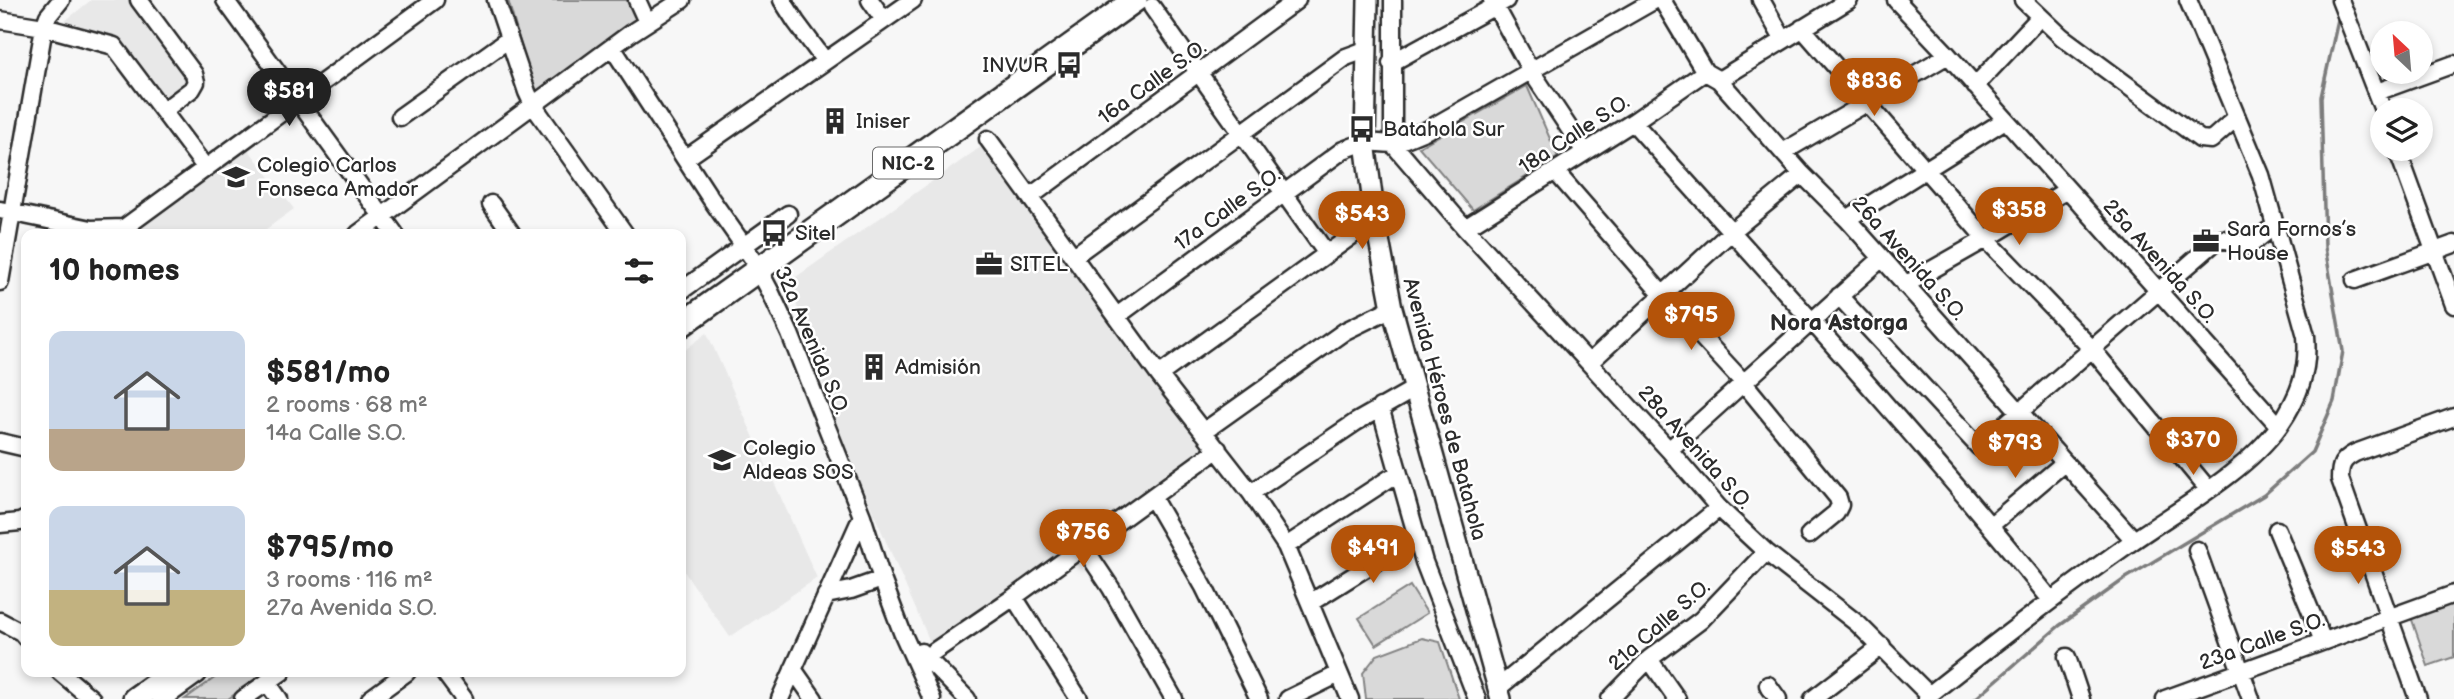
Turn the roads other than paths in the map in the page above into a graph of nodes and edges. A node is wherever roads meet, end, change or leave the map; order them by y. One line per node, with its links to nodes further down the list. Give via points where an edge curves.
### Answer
1 (61, 0): 29 (street)
2 (139, 0): 48 (street, via 196,82)
3 (225, 0): 45 (street)
4 (435, 0): 45 (street)
5 (496, 0): 31 (street)
6 (637, 0): 28 (street)
7 (682, 0): 28 (street)
8 (782, 0): 36 (street)
9 (870, 0): 27 (street)
10 (913, 0): 27 (street)
11 (1111, 0): 88 (highway, NIC-2)
12 (1297, 0): 40 (street, 16a Calle S.O.)
13 (1368, 0): 34 (main road, Avenida Héroes de Batahola)
14 (1393, 0): 37 (street)
15 (1656, 0): 39 (street)
16 (1662, 0): 41 (street, 26a Avenida S.O.)
17 (1761, 0): 32 (street)
18 (1849, 0): 30 (street, 18a Calle S.O.)
19 (1896, 0): 35 (street, 25a Avenida S.O.)
20 (2023, 0): 25 (street)
21 (2188, 0): 50 (street)
22 (2340, 0): 43 (street)
23 (1498, 2): 37 (street); 39 (street)
24 (1144, 4): 40 (street); 88 (highway, NIC-2)
25 (2040, 17): 42 (street); 50 (street, via 2200,139 2211,140)
26 (0, 20): 29 (street)
27 (884, 20): 36 (street)
28 (648, 22): 33 (street)
29 (44, 27): 48 (street, via 114,46); 69 (street)
30 (1802, 28): 32 (street, 18a Calle S.O.); 46 (street)
31 (509, 39): 47 (street); 49 (street)
32 (1783, 39): 41 (street, 18a Calle S.O.)
33 (612, 47): 47 (street); 59 (street, 32a Avenida S.O.)
34 (1365, 50): 53 (street, via 1346,57); 55 (main road, Avenida Héroes de Batahola)
35 (1948, 55): 42 (street, 25a Avenida S.O.); 46 (street)
36 (825, 61): 59 (street)
37 (1391, 63): 56 (street)
38 (2454, 64): 43 (street)
39 (1531, 71): 56 (street, via 1427,130); 57 (street)
40 (1200, 73): 53 (street); 67 (street, 16a Calle S.O.)
41 (1712, 76): 52 (street, 18a Calle S.O.); 58 (street, 26a Avenida S.O.)
42 (1975, 86): 51 (street, 25a Avenida S.O.)
43 (2377, 92): 44 (street)
44 (2379, 98)
45 (296, 100): 61 (street); 71 (street)
46 (1867, 101): 58 (street); 62 (street)
47 (533, 105): 71 (street); 81 (street)
48 (163, 111): 61 (street)
49 (400, 117)
50 (2237, 117): 74 (street, via 2261,175)
51 (2005, 120): 62 (street); 65 (street, 25a Avenida S.O.)
52 (1633, 122): 57 (street, 18a Calle S.O.); 82 (street)
53 (1242, 133): 66 (street); 87 (street)
54 (988, 139): 67 (street)
55 (1365, 142): 56 (street); 66 (street, 17a Calle S.O., via 1343,150); 72 (main road, Avenida Héroes de Batahola)
56 (1393, 144): 75 (street, 28a Avenida S.O.)
57 (1585, 152): 63 (street, 18a Calle S.O.)
58 (1783, 152): 64 (street, 26a Avenida S.O.)
59 (685, 159): 88 (street, 32a Avenida S.O.)
60 (2402, 161): 85 (street)
61 (205, 167): 77 (street)
62 (1926, 169): 73 (street); 83 (street)
63 (1555, 171): 75 (street, 18a Calle S.O.); 95 (street)
64 (1802, 174): 73 (street, 26a Avenida S.O.); 82 (street)
65 (2067, 190): 83 (street); 94 (street, 25a Avenida S.O.)
66 (1283, 194): 86 (street); 100 (street, 17a Calle S.O.)
67 (1031, 196): 87 (street)
68 (491, 204): 80 (street)
69 (6, 211): 76 (street); 91 (street)
70 (788, 214): 88 (street)
71 (382, 217): 78 (street); 79 (street)
72 (1375, 219): 86 (street); 99 (main road, Avenida Héroes de Batahola)
73 (1847, 219): 89 (street, 26a Avenida S.O.)
74 (2274, 226): 94 (street, via 2249,246 2223,239 2214,243); 111 (street, via 2306,336 2307,358 2298,393)
75 (1465, 228): 104 (street, 28a Avenida S.O.)
76 (91, 229)
77 (128, 229)
78 (365, 229)
79 (391, 229)
80 (508, 229)
81 (621, 229)
82 (1731, 232): 95 (street); 102 (street)
83 (1986, 240): 92 (street); 103 (street)
84 (2454, 244): 85 (street)
85 (2434, 251): 90 (street); 97 (street)
86 (1327, 254): 105 (street)
87 (1074, 256): 100 (street)
88 (752, 258): 93 (street); 98 (highway, NIC-2); 101 (highway, NIC-2); 123 (street, 32a Avenida S.O., via 790,334)
89 (1882, 258): 92 (street, 26a Avenida S.O.); 96 (street)
90 (2355, 280)
91 (0, 282)
92 (1905, 285): 109 (street, 26a Avenida S.O.)
93 (686, 289)
94 (2160, 290): 103 (street); 111 (street, 25a Avenida S.O.)
95 (1662, 294): 104 (street); 106 (street)
96 (1839, 296): 102 (street); 109 (street, via 1979,447)
97 (2454, 305)
98 (686, 307)
99 (1392, 308): 107 (main road, Avenida Héroes de Batahola); 112 (street, via 1345,331)
100 (1117, 316): 105 (street)
101 (686, 320)
102 (1812, 320): 106 (street); 126 (street)
103 (2092, 349): 109 (street); 119 (street)
104 (1589, 363): 116 (street, 28a Avenida S.O.)
105 (1159, 374): 112 (street)
106 (1744, 383): 116 (street); 128 (street, via 1838,498 1836,513)
107 (1415, 389): 108 (street); 161 (main road, Avenida Héroes de Batahola)
108 (1380, 407): 118 (street); 120 (street)
109 (2018, 412): 117 (street, 26a Avenida S.O.)
110 (2454, 417): 141 (street, via 2355,453 2340,466 2340,479)
111 (2279, 426): 119 (street, via 2244,462)
112 (1203, 432): 115 (street)
113 (0, 442): 114 (street)
114 (21, 447)
115 (1218, 449): 120 (street); 121 (street)
116 (1669, 450): 122 (street, 28a Avenida S.O.)
117 (2064, 463): 126 (street); 130 (street, 26a Avenida S.O.)
118 (1398, 474): 129 (street); 132 (street)
119 (2208, 489): 130 (street)
120 (1251, 494): 132 (street)
121 (1152, 497): 131 (street); 175 (street, via 1204,587)
122 (1719, 508): 134 (street, 28a Avenida S.O.); 161 (street)
123 (862, 516): 135 (street, 32a Avenida S.O.); 137 (street)
124 (21, 522): 125 (street)
125 (0, 524)
126 (1991, 525): 139 (street)
127 (2277, 530): 145 (street)
128 (1809, 535)
129 (1417, 536): 140 (street); 178 (street)
130 (2134, 540): 139 (street)
131 (1083, 546): 138 (street); 174 (street)
132 (1286, 546): 140 (street)
133 (2197, 550): 151 (street)
134 (1766, 552): 146 (street, 28a Avenida S.O.); 149 (street, 21a Calle S.O., via 1701,621)
135 (881, 579): 137 (street); 144 (street, 32a Avenida S.O.)
136 (2454, 594): 141 (street, 23a Calle S.O.)
137 (826, 595): 150 (street)
138 (1014, 597): 147 (street); 173 (street)
139 (2051, 600): 162 (street)
140 (1310, 603): 152 (street)
141 (2389, 617): 145 (street, 23a Calle S.O.); 186 (street)
142 (0, 621): 143 (street)
143 (21, 632)
144 (902, 632): 147 (street); 171 (street, 32a Avenida S.O.)
145 (2323, 641): 151 (street, 23a Calle S.O.)
146 (1882, 646): 162 (street, 28a Avenida S.O.); 182 (street)
147 (926, 657): 172 (street)
148 (2067, 657): 183 (street)
149 (1649, 659): 179 (street, 21a Calle S.O.); 180 (street)
150 (793, 669): 169 (street); 170 (street)
151 (2241, 672): 184 (street, 23a Calle S.O.); 185 (street)
152 (1339, 674): 176 (street); 177 (street)
153 (66, 677): 164 (street)
154 (167, 677): 163 (highway)
155 (185, 677): 163 (highway)
156 (274, 677): 159 (street)
157 (400, 677): 167 (street)
158 (448, 677): 168 (street)
159 (267, 682): 165 (street); 166 (street)
160 (1768, 685): 181 (street)
161 (1499, 693)
162 (1928, 697)
163 (143, 698)
164 (92, 699)
165 (243, 699)
166 (279, 699)
167 (370, 699)
168 (464, 699)
169 (780, 699)
170 (814, 699)
171 (932, 699)
172 (967, 699)
173 (1079, 699)
174 (1174, 699)
175 (1259, 699)
176 (1288, 699)
177 (1350, 699)
178 (1476, 699)
179 (1610, 699)
180 (1677, 699)
181 (1778, 699)
182 (1813, 699)
183 (2081, 699)
184 (2165, 699)
185 (2251, 699)
186 (2418, 699)

